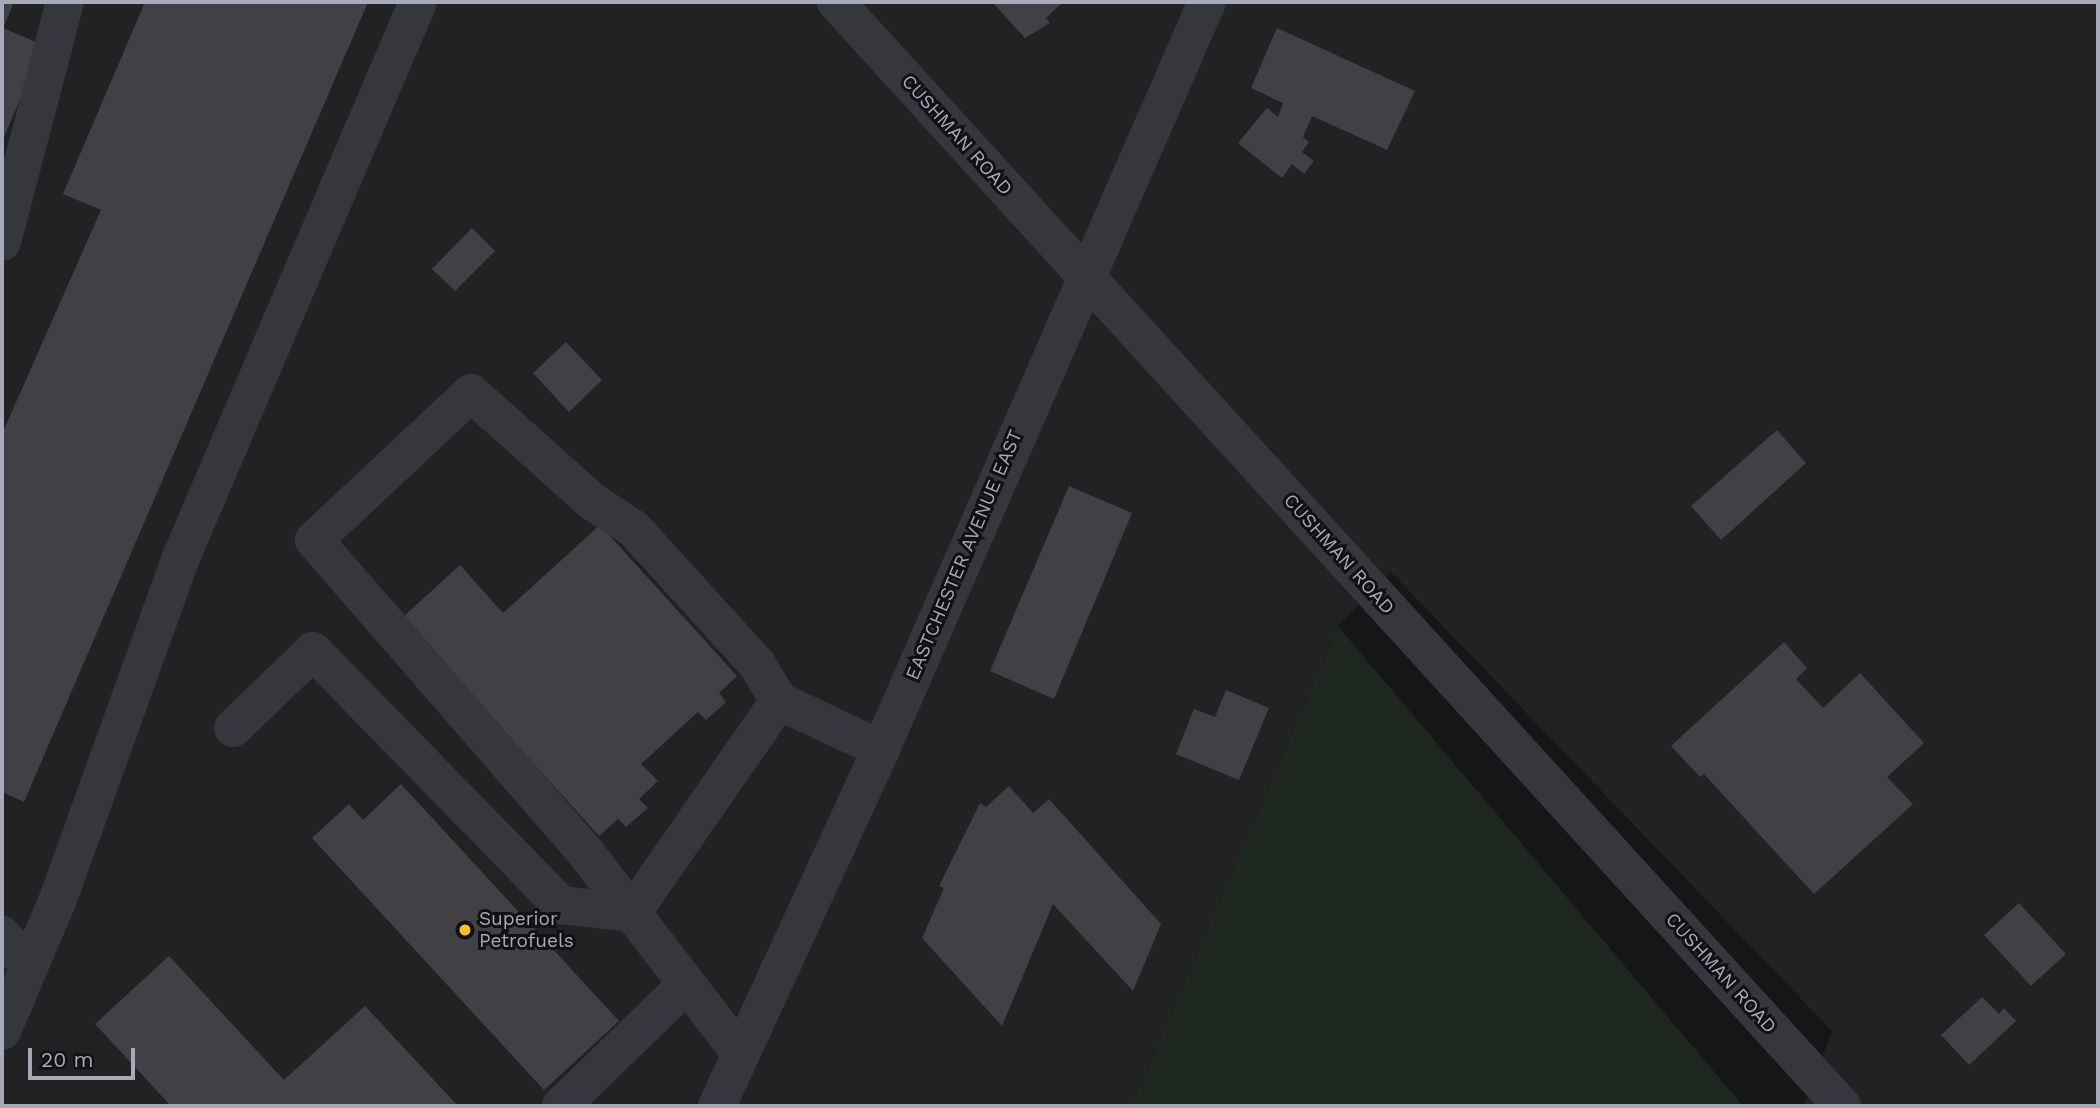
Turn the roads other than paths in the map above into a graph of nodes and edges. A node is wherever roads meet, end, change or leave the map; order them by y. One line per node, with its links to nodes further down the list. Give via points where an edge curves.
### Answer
1 (65, 2): 5 (street)
2 (418, 2): 12 (street, via 182,555)
3 (836, 2): 6 (street, CUSHMAN ROAD)
4 (1207, 2): 6 (street, EASTCHESTER AVENUE EAST)
5 (2, 242)
6 (1085, 274): 9 (street, EASTCHESTER AVENUE EAST); 18 (street, CUSHMAN ROAD)
7 (779, 701): 9 (street); 10 (street); 10 (street, via 757,664 634,529 593,502 471,393 314,540)
8 (233, 728): 10 (street, via 313,651 561,905)
9 (881, 748): 15 (street, EASTCHESTER AVENUE EAST)
10 (632, 913): 13 (street)
11 (2, 935): 12 (street)
12 (29, 966): 14 (street)
13 (687, 984): 15 (street); 16 (street)
14 (2, 1031)
15 (740, 1053): 17 (street, EASTCHESTER AVENUE EAST)
16 (561, 1106)
17 (717, 1106)
18 (1842, 1106)

